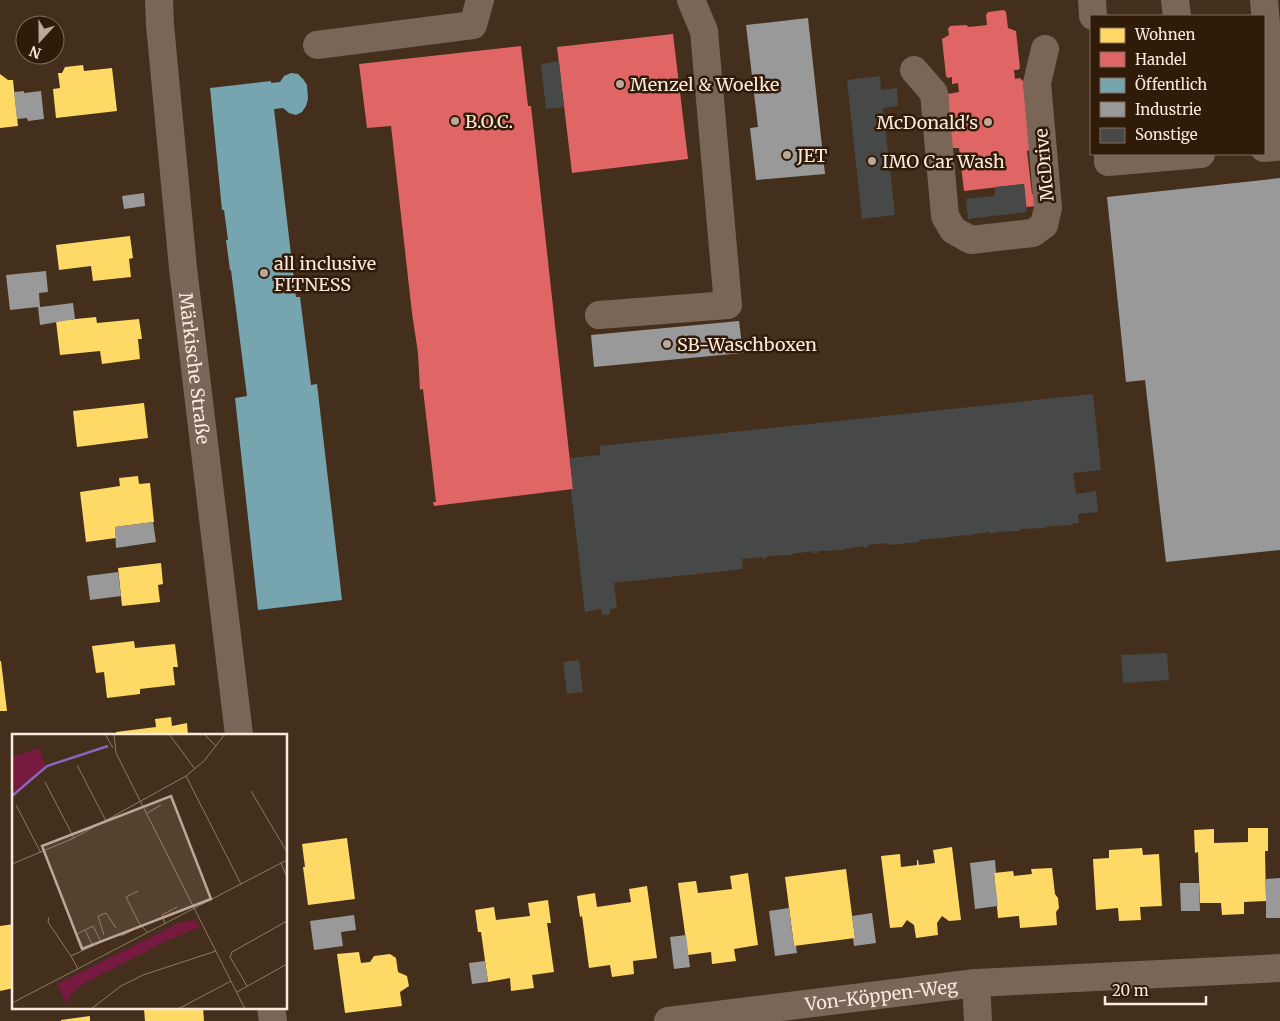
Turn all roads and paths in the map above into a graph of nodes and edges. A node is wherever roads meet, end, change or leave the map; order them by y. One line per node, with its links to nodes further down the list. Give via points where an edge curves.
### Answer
1 (159, 0): 16 (street, Märkische Straße, via 183,268)
2 (480, 0): 9 (street, via 473,25)
3 (692, 0): 15 (street, via 704,31 728,305)
4 (1092, 0): 7 (street)
5 (1175, 0): 8 (street)
6 (1264, 0): 12 (street, via 1276,147)
7 (1093, 15)
8 (1177, 15)
9 (318, 45)
10 (1045, 49): 11 (street, McDrive, via 1037,83 1048,208 1044,225 1033,233 971,240 954,230 946,216 934,93)
11 (914, 70)
12 (1265, 148)
13 (1108, 155): 14 (street, via 1108,162)
14 (1183, 155)
15 (599, 314)
16 (239, 734)
17 (1280, 968): 18 (street, Von-Köppen-Weg)
18 (976, 983): 21 (street, Von-Köppen-Weg); 22 (street, Von-Köppen-Weg)
19 (271, 1008): 20 (street)
20 (274, 1021)
21 (668, 1021)
22 (978, 1021)

